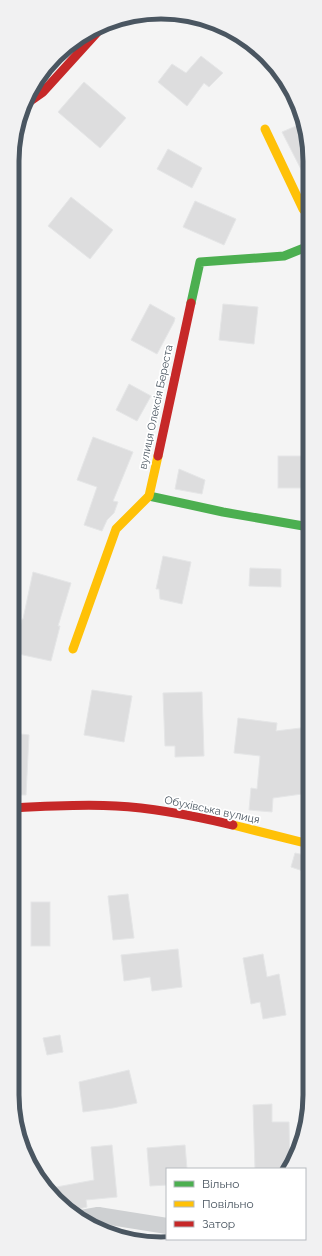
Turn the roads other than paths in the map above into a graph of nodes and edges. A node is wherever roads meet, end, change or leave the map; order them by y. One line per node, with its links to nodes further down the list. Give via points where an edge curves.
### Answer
1 (94, 36): 2 (street, via 43,92)
2 (34, 99)
3 (265, 129): 4 (street)
4 (303, 209)
5 (303, 248): 6 (street, вулиця Олексія Береста, via 284,256 200,262)
6 (149, 496): 7 (street); 8 (street, via 116,529)
7 (303, 526)
8 (73, 648)
9 (19, 808): 10 (street, Обухівська вулиця, via 69,805 129,807 189,815)
10 (303, 843)
11 (100, 1223): 12 (street)
12 (166, 1226)

